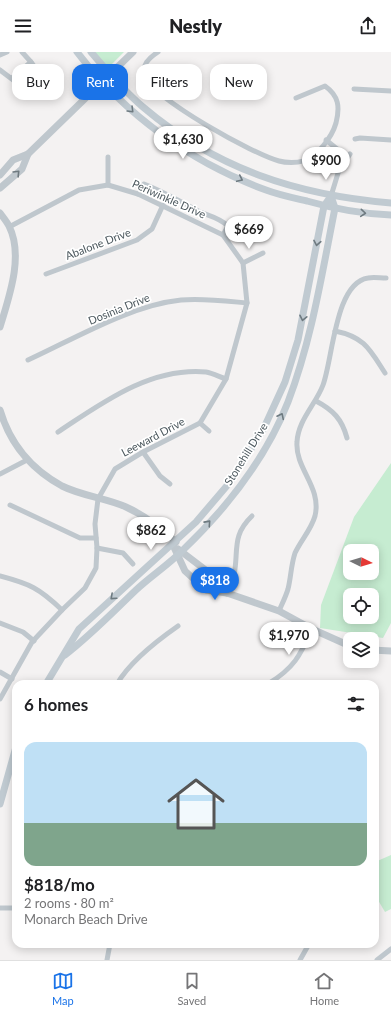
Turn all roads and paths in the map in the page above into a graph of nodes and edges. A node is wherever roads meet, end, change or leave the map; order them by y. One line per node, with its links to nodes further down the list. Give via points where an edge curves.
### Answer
1 (6, 52): 7 (street)
2 (22, 52): 8 (street)
3 (77, 52): 10 (main road)
4 (91, 52): 11 (main road)
5 (133, 52): 12 (street)
6 (158, 52): 22 (street, via 146,61 145,78 174,106 227,138 279,161 292,162 303,161 316,154)
7 (0, 55)
8 (31, 62): 9 (street)
9 (29, 64)
10 (87, 64)
11 (101, 64)
12 (121, 64)
13 (0, 70): 14 (street)
14 (12, 78)
15 (354, 89): 16 (street)
16 (391, 91)
17 (128, 93): 30 (main road, via 142,107 200,148 269,179 301,190)
18 (296, 98): 22 (street, via 325,86 333,92 338,100 339,110 334,128)
19 (84, 100): 24 (street)
20 (121, 100): 33 (main road, one-way to 33, via 141,120 169,141 240,180 267,191)
21 (355, 139): 23 (street)
22 (326, 140): 30 (street, Stonehill Drive, via 348,156 339,170)
23 (391, 140)
24 (28, 154): 26 (street, via 13,160); 28 (street, one-way to 24, via 22,169)
25 (108, 157): 27 (street)
26 (0, 175)
27 (108, 185): 29 (street, Periwinkle Drive); 37 (street, Periwinkle Drive, via 79,190)
28 (0, 188)
29 (138, 194): 32 (street, Periwinkle Drive); 38 (street, via 144,184 224,221 228,226)
30 (332, 196): 31 (main road); 33 (main road, Stonehill Drive); 34 (main road, Stonehill Drive)
31 (391, 203)
32 (163, 205): 38 (street, Periwinkle Drive); 41 (street, Abalone Drive, via 152,229 137,240)
33 (324, 206): 34 (main road); 65 (main road, Stonehill Drive, one-way to 65, via 298,340 285,382 263,430 231,481)
34 (335, 208): 36 (main road, one-way to 36); 67 (main road, Stonehill Drive, one-way to 34, via 245,480 288,403 307,348)
35 (0, 213): 37 (street)
36 (391, 215)
37 (9, 226): 44 (street, via 15,269)
38 (223, 235): 40 (street, Periwinkle Drive)
39 (263, 253): 40 (street)
40 (243, 263): 43 (street, Leeward Drive)
41 (46, 274)
42 (386, 278): 46 (street, via 367,278 351,289 341,306)
43 (248, 303): 47 (street, Dosinia Drive, via 181,300 156,305 125,315); 49 (street, Leeward Drive)
44 (3, 307): 45 (street)
45 (0, 327)
46 (336, 331): 48 (street, via 350,334 362,341); 50 (street, via 327,374)
47 (28, 360)
48 (385, 374)
49 (226, 379): 52 (street, Leeward Drive); 55 (street, via 207,372 185,372 156,378 107,400)
50 (316, 401): 56 (street, via 330,408 338,416 345,427); 72 (street, via 300,427 297,441 297,454 315,491 315,516 296,552 288,590)
51 (0, 410): 53 (street)
52 (200, 423): 54 (street); 57 (street, Leeward Drive)
53 (2, 425): 58 (street)
54 (209, 431)
55 (58, 432)
56 (347, 438)
57 (143, 452): 60 (street, via 160,476); 61 (street, Leeward Drive, via 116,469)
58 (27, 460): 59 (street); 61 (street, via 62,486)
59 (0, 474)
60 (170, 484)
61 (98, 498): 64 (street, Leeward Drive); 65 (street, via 124,506 146,517)
62 (10, 505): 64 (street, via 80,538)
63 (252, 516): 70 (street, via 238,536 234,576)
64 (96, 538): 66 (street, Leeward Drive)
65 (174, 544): 67 (street); 80 (main road, Stonehill Drive, one-way to 80, via 79,629)
66 (98, 548): 68 (street, via 123,552); 71 (street, Leeward Drive, via 96,568 85,588)
67 (180, 553): 70 (street, via 216,578); 70 (street, via 185,571 206,590); 80 (main road, Stonehill Drive, via 136,590 84,641)
68 (133, 564)
69 (0, 576): 71 (street, via 24,582 44,592)
70 (227, 593): 72 (street)
71 (62, 610): 76 (street, Leeward Drive)
72 (279, 611): 75 (street)
73 (0, 623): 76 (street, via 23,632)
74 (178, 626): 84 (street, via 165,635)
75 (312, 629): 77 (street); 85 (street, via 299,658)
76 (34, 641): 82 (street, Leeward Drive)
77 (343, 643)
78 (379, 650): 79 (street)
79 (391, 651)
80 (61, 658): 83 (main road, Stonehill Drive)
81 (0, 672): 82 (street)
82 (12, 679): 86 (street, Leeward Drive)
83 (48, 680)
84 (119, 680)
85 (275, 680)
86 (0, 698)
87 (12, 761): 88 (main road)
88 (0, 804)
89 (0, 908): 90 (street)
90 (12, 908)
91 (109, 948): 94 (street)
92 (308, 948): 95 (street)
93 (391, 949): 96 (street)
94 (107, 960)
95 (300, 960)
96 (377, 960)

